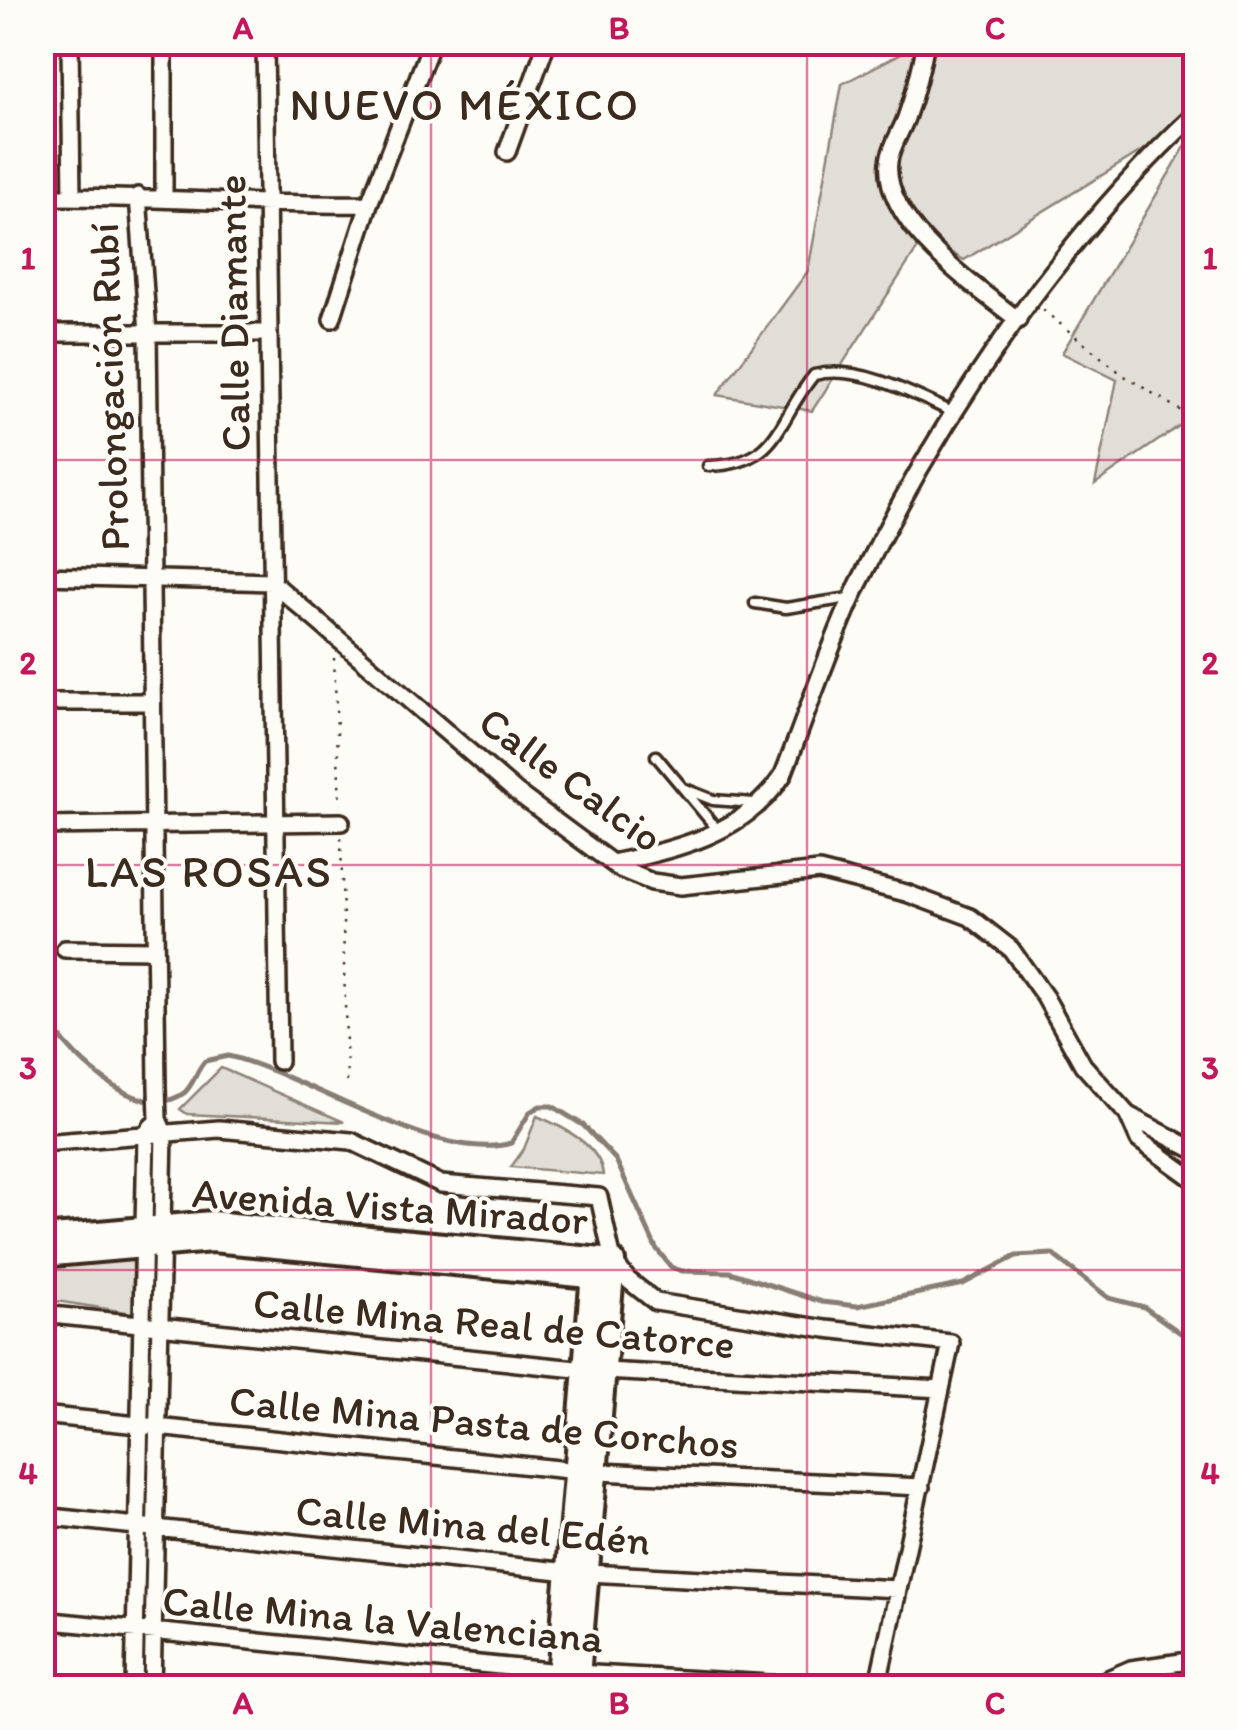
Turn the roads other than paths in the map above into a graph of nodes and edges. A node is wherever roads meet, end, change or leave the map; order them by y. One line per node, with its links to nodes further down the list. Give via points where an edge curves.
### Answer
1 (70, 42): 11 (street)
2 (164, 42): 10 (street)
3 (265, 42): 14 (street, Calle Diamante)
4 (432, 42): 13 (street)
5 (547, 42): 8 (street)
6 (926, 42): 16 (street, via 889,160 891,190 902,214 936,250)
7 (1196, 114): 16 (street, via 1137,168)
8 (507, 152)
9 (138, 196): 10 (street); 11 (street); 18 (street, Prolongación Rubí)
10 (164, 196): 14 (street)
11 (72, 197): 12 (street)
12 (42, 198)
13 (369, 204): 14 (street); 15 (street)
14 (266, 206): 19 (street, Calle Diamante)
15 (332, 320)
16 (1018, 320): 20 (street)
17 (42, 333): 18 (street)
18 (148, 333): 19 (street); 23 (street, Prolongación Rubí)
19 (268, 334): 24 (street, Calle Diamante)
20 (956, 414): 21 (lane, via 832,370 814,375 760,454 735,466); 25 (street)
21 (708, 466)
22 (42, 576): 23 (street)
23 (150, 576): 24 (street); 28 (street, Prolongación Rubí)
24 (272, 582): 32 (street, Calle Diamante); 37 (street, Calle Calcio, via 516,792)
25 (853, 598): 26 (lane, via 786,608); 31 (street, via 784,775)
26 (755, 603)
27 (42, 702): 28 (street)
28 (150, 702): 35 (street, Prolongación Rubí)
29 (656, 756): 30 (lane)
30 (678, 786): 31 (lane, via 713,800); 36 (lane)
31 (763, 803): 36 (street)
32 (274, 822): 33 (street); 35 (street); 40 (street, Calle Diamante)
33 (341, 822)
34 (42, 826): 35 (street)
35 (153, 827): 39 (street, Prolongación Rubí)
36 (719, 832): 37 (street)
37 (612, 863): 41 (street, Calle Calcio, via 652,882 680,886 820,871 970,918 1012,950 1082,1065)
38 (65, 949): 39 (street)
39 (155, 950): 42 (street, Prolongación Rubí)
40 (279, 1061)
41 (1128, 1115): 44 (street); 45 (street, via 1139,1140)
42 (156, 1125): 43 (street); 46 (street, Prolongación Rubí); 49 (street, via 351,1141 441,1184 598,1197)
43 (42, 1143)
44 (1196, 1151)
45 (1196, 1182)
46 (153, 1237): 47 (street, Avenida Vista Mirador); 48 (street, Avenida Vista Mirador); 49 (street, Avenida Vista Mirador, via 212,1223 389,1248); 51 (street); 52 (street)
47 (42, 1238)
48 (42, 1255)
49 (607, 1265): 53 (street); 54 (street, via 667,1306 951,1343)
50 (42, 1314): 51 (street, Calle Mina Real de Catorce)
51 (142, 1327): 52 (street, Calle Mina Real de Catorce); 56 (street)
52 (160, 1329): 53 (street, Calle Mina Real de Catorce); 57 (street)
53 (595, 1371): 54 (street, Calle Mina Real de Catorce); 58 (street)
54 (941, 1390): 59 (street)
55 (42, 1415): 56 (street, Calle Mina Pasta de Corchos)
56 (140, 1427): 57 (street, Calle Mina Pasta de Corchos); 61 (street)
57 (158, 1430): 58 (street, Calle Mina Pasta de Corchos); 62 (street)
58 (587, 1472): 59 (street, Calle Mina Pasta de Corchos); 63 (street)
59 (921, 1487): 64 (street)
60 (42, 1516): 61 (street, Calle Mina del Edén)
61 (138, 1529): 62 (street, Calle Mina del Edén); 66 (street)
62 (155, 1531): 63 (street, Calle Mina del Edén); 67 (street)
63 (578, 1572): 64 (street, Calle Mina del Edén); 69 (street)
64 (898, 1589): 73 (street)
65 (42, 1620): 66 (street, Calle Mina la Valenciana)
66 (136, 1631): 67 (street, Calle Mina la Valenciana); 70 (street)
67 (154, 1633): 69 (street, Calle Mina la Valenciana); 71 (street)
68 (1196, 1660): 74 (street, via 1131,1669)
69 (568, 1680): 72 (street, Calle Mina la Valenciana)
70 (134, 1688)
71 (152, 1688)
72 (838, 1688)
73 (878, 1688)
74 (1087, 1688)

